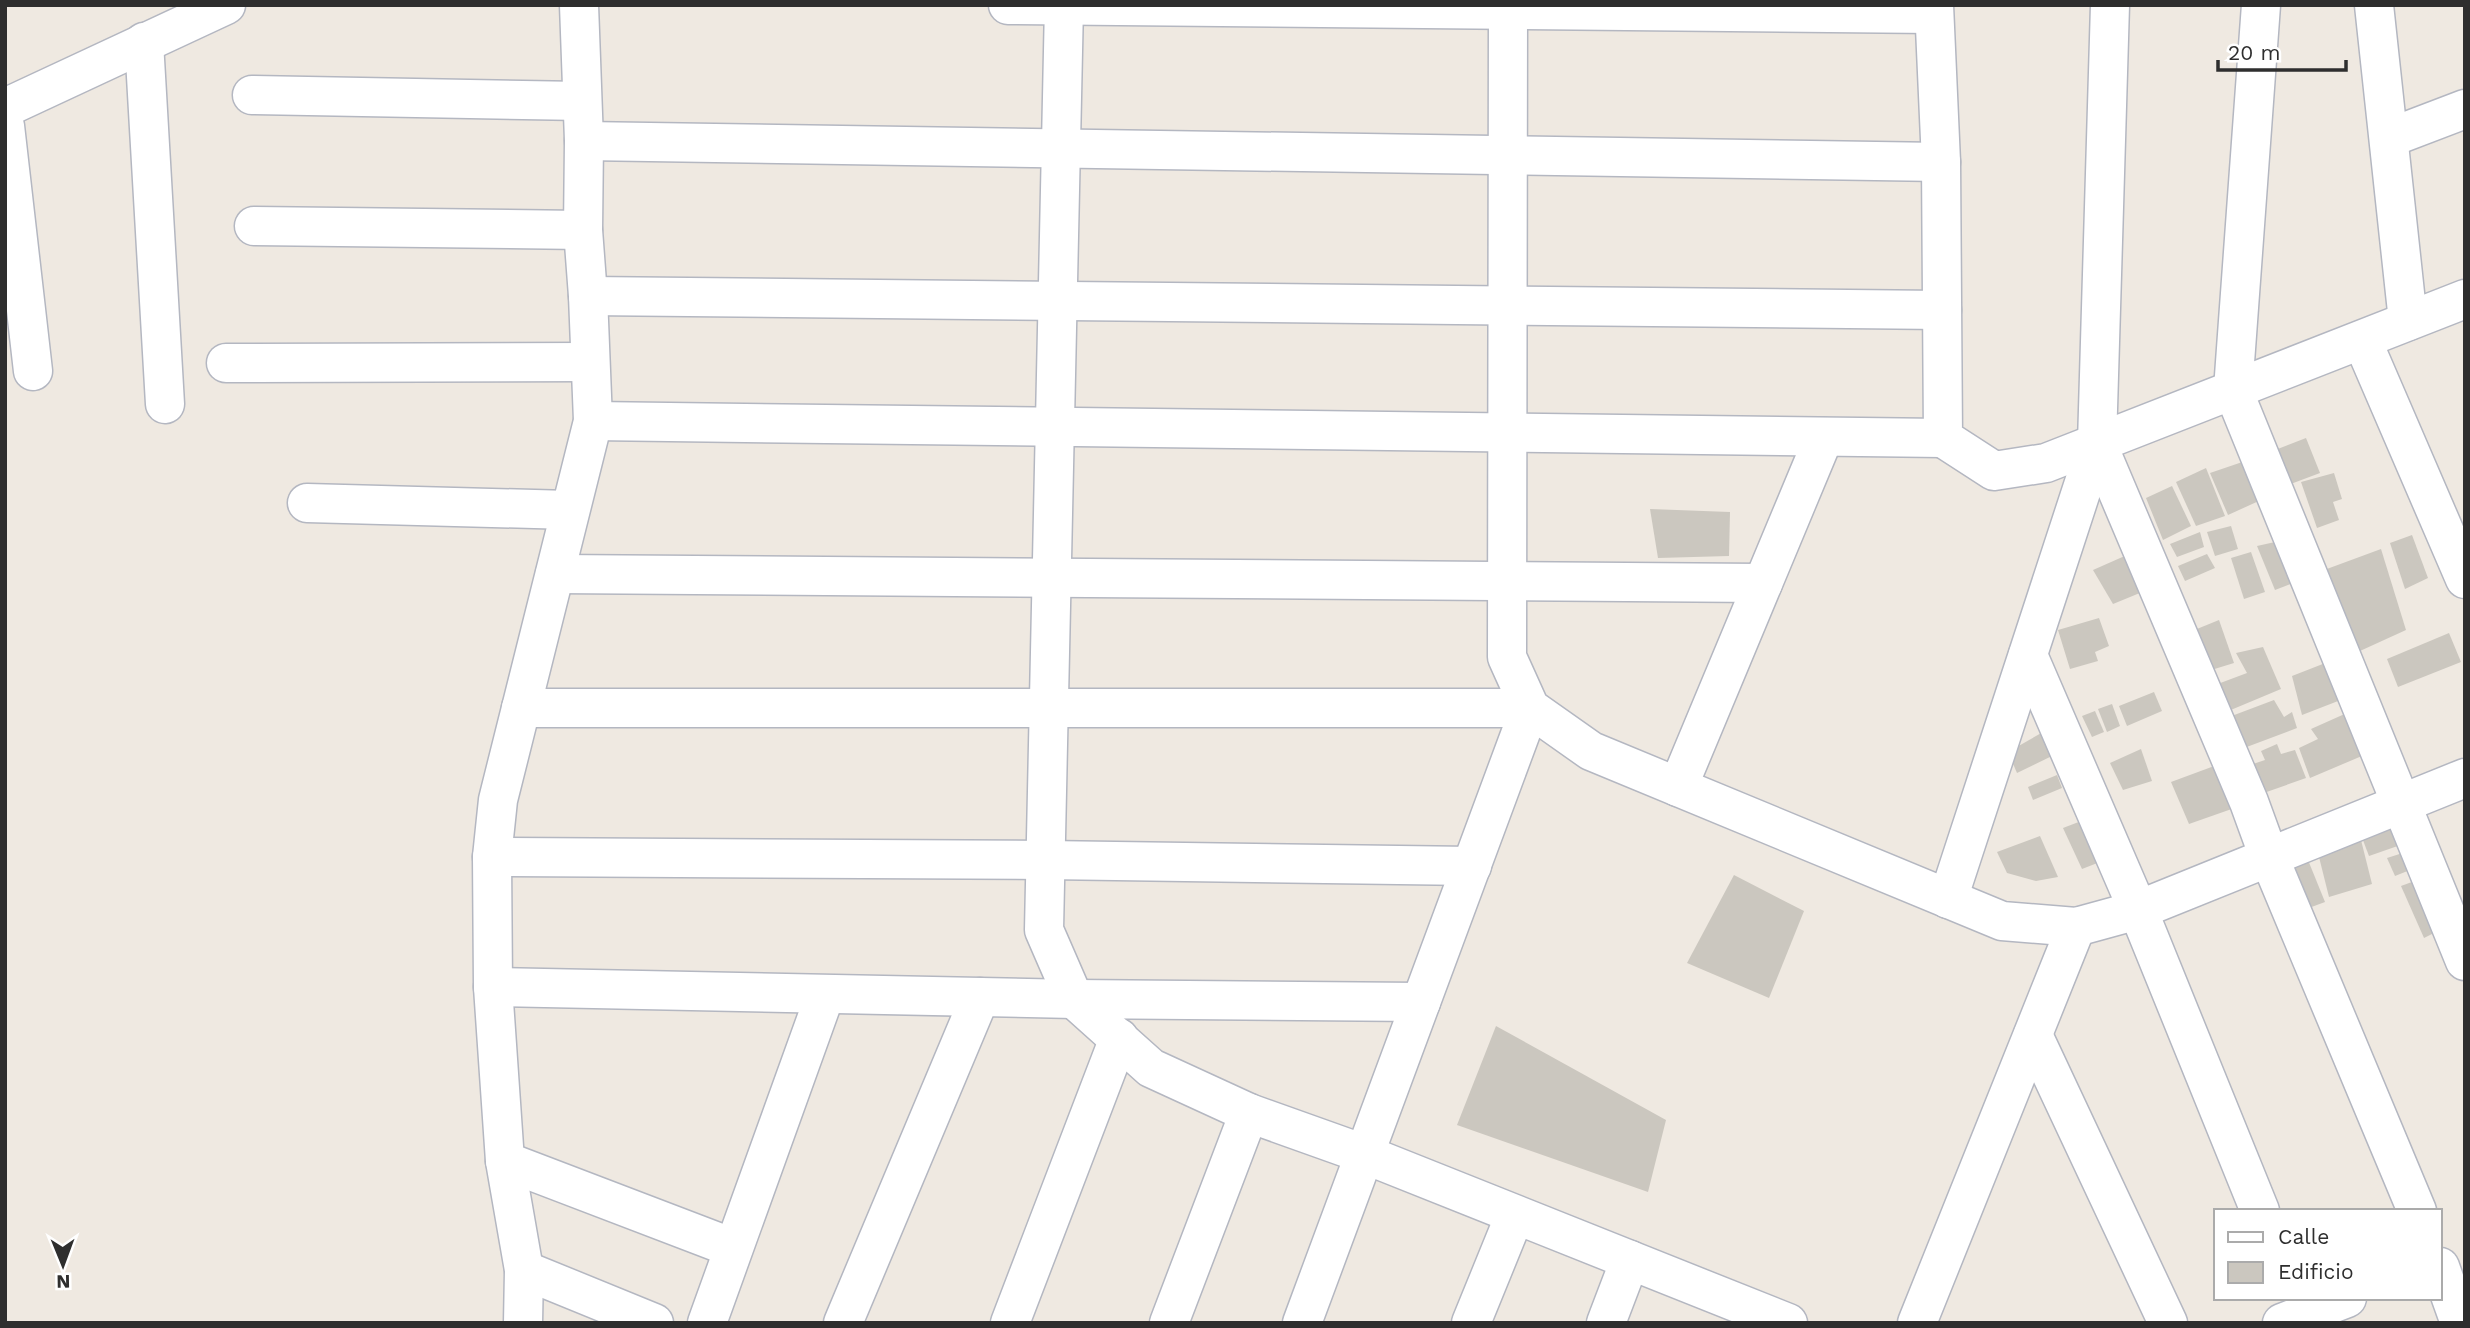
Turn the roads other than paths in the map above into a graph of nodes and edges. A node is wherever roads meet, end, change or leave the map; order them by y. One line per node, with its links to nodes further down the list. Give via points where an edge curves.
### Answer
1 (226, 5): 10 (street)
2 (579, 5): 12 (street)
3 (1008, 5): 7 (street)
4 (2110, 5): 40 (street)
5 (2261, 5): 33 (street)
6 (2374, 5): 16 (street)
7 (1064, 6): 8 (street); 18 (street)
8 (1508, 8): 9 (street); 19 (street)
9 (1933, 10): 20 (street)
10 (144, 42): 13 (street); 34 (street)
11 (252, 95): 12 (street)
12 (582, 101): 17 (street)
13 (5, 108)
14 (2465, 109): 16 (street)
15 (5, 126): 32 (street)
16 (2389, 138): 28 (street)
17 (584, 141): 18 (street); 22 (street)
18 (1060, 149): 19 (street); 25 (street)
19 (1508, 155): 20 (street); 26 (street)
20 (1941, 162): 27 (street)
21 (254, 226): 22 (street)
22 (583, 230): 23 (street)
23 (588, 296): 25 (street); 30 (street)
24 (2465, 299): 28 (street)
25 (1058, 301): 26 (street); 36 (street)
26 (1507, 305): 27 (street); 37 (street)
27 (1942, 310): 39 (street)
28 (2408, 321): 29 (street)
29 (2362, 340): 33 (street); 45 (street)
30 (590, 362): 31 (street); 35 (street)
31 (226, 363)
32 (33, 371)
33 (2233, 390): 40 (street); 54 (street)
34 (166, 404)
35 (593, 421): 36 (street); 42 (street)
36 (1055, 427): 37 (street); 44 (street)
37 (1508, 433): 38 (street); 46 (street)
38 (1824, 437): 39 (street); 47 (street)
39 (1943, 438): 40 (street, via 1994,471 2046,463)
40 (2097, 443): 48 (street); 56 (street)
41 (307, 503): 42 (street)
42 (570, 510): 43 (street)
43 (555, 574): 44 (street); 49 (street)
44 (1051, 578): 46 (street); 50 (street)
45 (2465, 579)
46 (1507, 582): 47 (street); 51 (street, via 1507,657)
47 (1763, 583): 53 (street)
48 (2028, 655): 59 (street); 60 (street)
49 (521, 708): 50 (street); 55 (street, via 498,800)
50 (1049, 708): 51 (street); 57 (street)
51 (1530, 708): 53 (street, via 1591,751); 58 (street)
52 (2465, 778): 54 (street)
53 (1678, 787): 59 (street)
54 (2401, 804): 56 (street); 62 (street)
55 (492, 857): 57 (street); 63 (street)
56 (2269, 857): 60 (street); 74 (street)
57 (1046, 860): 58 (street); 66 (street, via 1044,930)
58 (1472, 866): 67 (street)
59 (1948, 899): 61 (street, via 2002,921)
60 (2138, 910): 61 (street); 73 (street)
61 (2076, 927): 68 (street)
62 (2465, 961)
63 (493, 987): 64 (street); 72 (street)
64 (825, 995): 65 (street); 76 (street)
65 (981, 997): 66 (street); 88 (street)
66 (1074, 999): 67 (street); 69 (street)
67 (1421, 1002): 71 (street)
68 (2033, 1035): 94 (street); 95 (street)
69 (1119, 1038): 70 (street, via 1151,1068); 89 (street)
70 (1249, 1113): 71 (street); 90 (street)
71 (1364, 1154): 75 (street); 91 (street)
72 (505, 1161): 76 (street); 80 (street)
73 (2259, 1209)
74 (2416, 1209)
75 (1515, 1215): 78 (street); 92 (street)
76 (733, 1248): 87 (street)
77 (2465, 1254): 79 (street)
78 (1630, 1260): 84 (street); 93 (street)
79 (2442, 1264)
80 (524, 1270): 85 (street); 86 (street)
81 (2442, 1271): 96 (street)
82 (2341, 1300): 83 (street)
83 (2296, 1315)
84 (1768, 1319)
85 (523, 1323)
86 (654, 1323)
87 (707, 1323)
88 (843, 1323)
89 (1010, 1323)
90 (1169, 1323)
91 (1302, 1323)
92 (1471, 1323)
93 (1606, 1323)
94 (1917, 1323)
95 (2168, 1323)
96 (2460, 1323)

